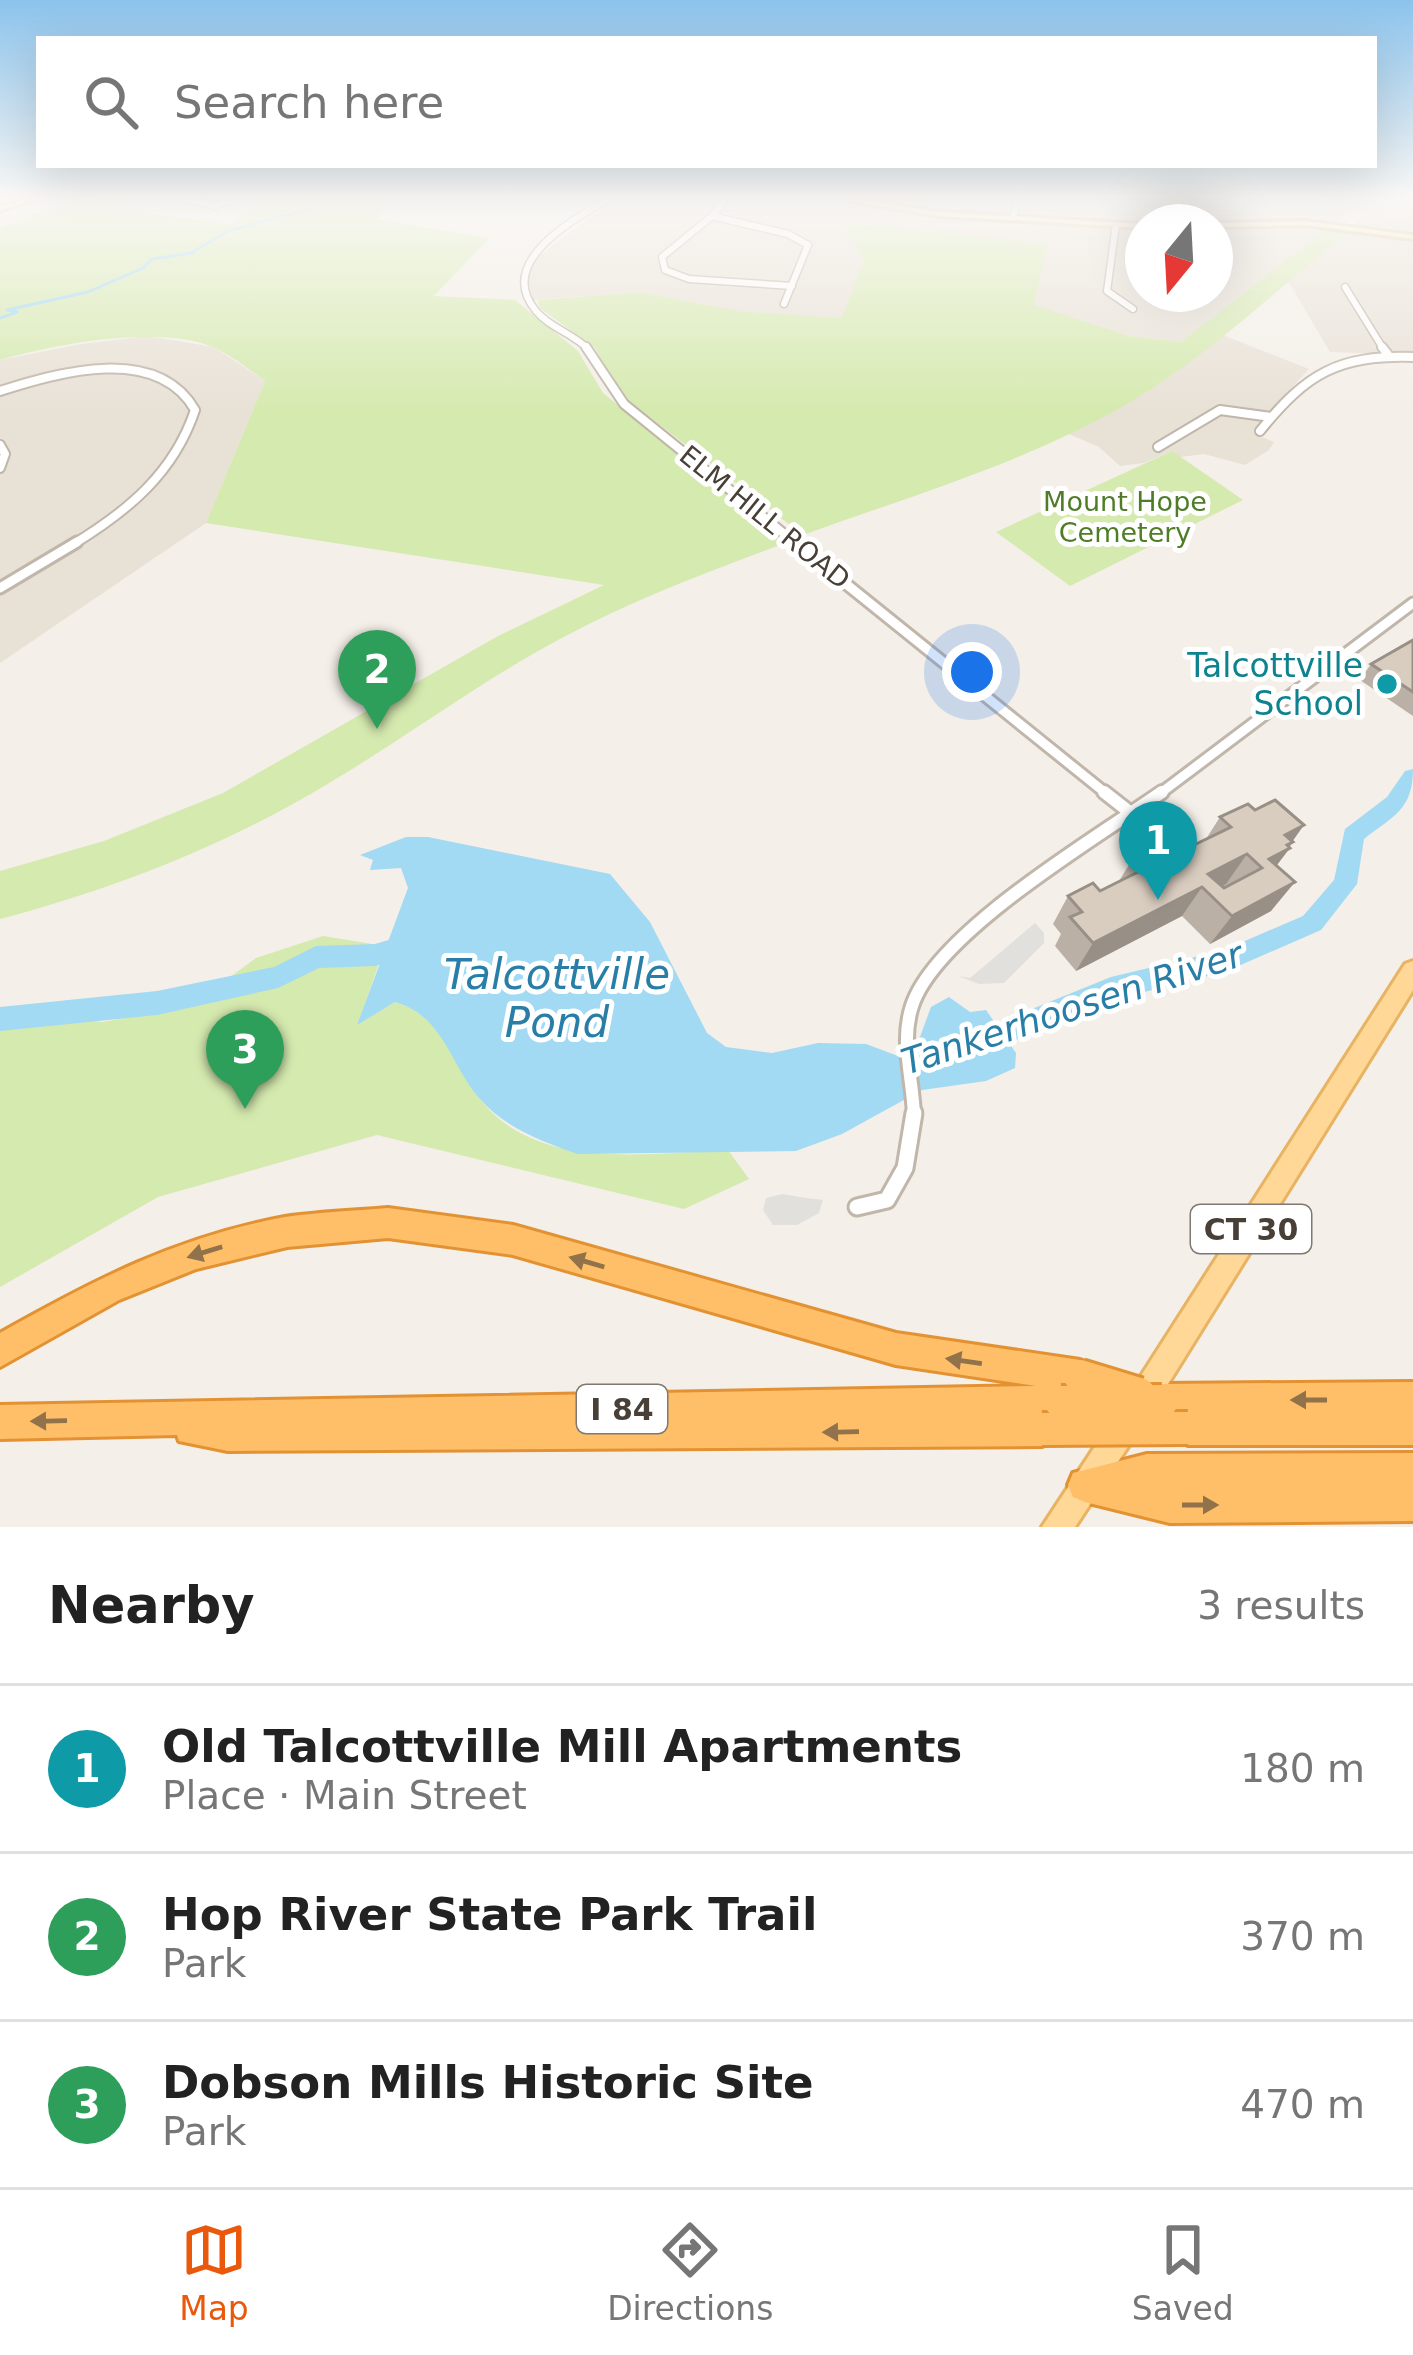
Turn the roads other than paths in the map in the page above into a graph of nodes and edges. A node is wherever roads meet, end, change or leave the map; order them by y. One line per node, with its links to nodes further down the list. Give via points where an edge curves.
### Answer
1 (525, 268): 19 (street, ELM HILL ROAD, via 532,306 587,348 619,400)
2 (664, 268): 5 (street, via 689,279)
3 (799, 268): 5 (street)
4 (1108, 268): 7 (street, via 1107,291)
5 (792, 286): 8 (street)
6 (1346, 287): 9 (street)
7 (1125, 303)
8 (784, 304)
9 (1389, 356): 10 (street); 12 (street, via 1330,364)
10 (1413, 357)
11 (0, 391): 17 (street, via 83,370 136,371 185,388 195,410 179,452 148,488)
12 (1271, 417): 13 (street); 15 (street, via 1220,410)
13 (1260, 431)
14 (0, 445): 16 (street)
15 (1158, 447)
16 (0, 468)
17 (0, 588)
18 (1413, 603): 19 (street)
19 (1132, 814): 21 (street, via 1071,854 927,977 906,1023 916,1138 887,1200)
20 (1413, 971): 29 (main road, CT 30)
21 (857, 1207)
22 (0, 1350): 24 (highway, one-way to 22, via 512,1240 388,1223 287,1232 196,1254 109,1289)
23 (1413, 1399): 25 (highway, one-way to 25)
24 (1061, 1402): 25 (highway, bridge); 25 (highway, bridge, via 1162,1401); 26 (highway, one-way to 26, via 228,1434 125,1420)
25 (1196, 1414): 27 (highway)
26 (0, 1422)
27 (1413, 1428)
28 (1413, 1470): 29 (highway, via 1147,1471)
29 (1085, 1485): 30 (highway, one-way to 30, via 1170,1504); 31 (main road, CT 30)
30 (1413, 1503)
31 (1057, 1527)

